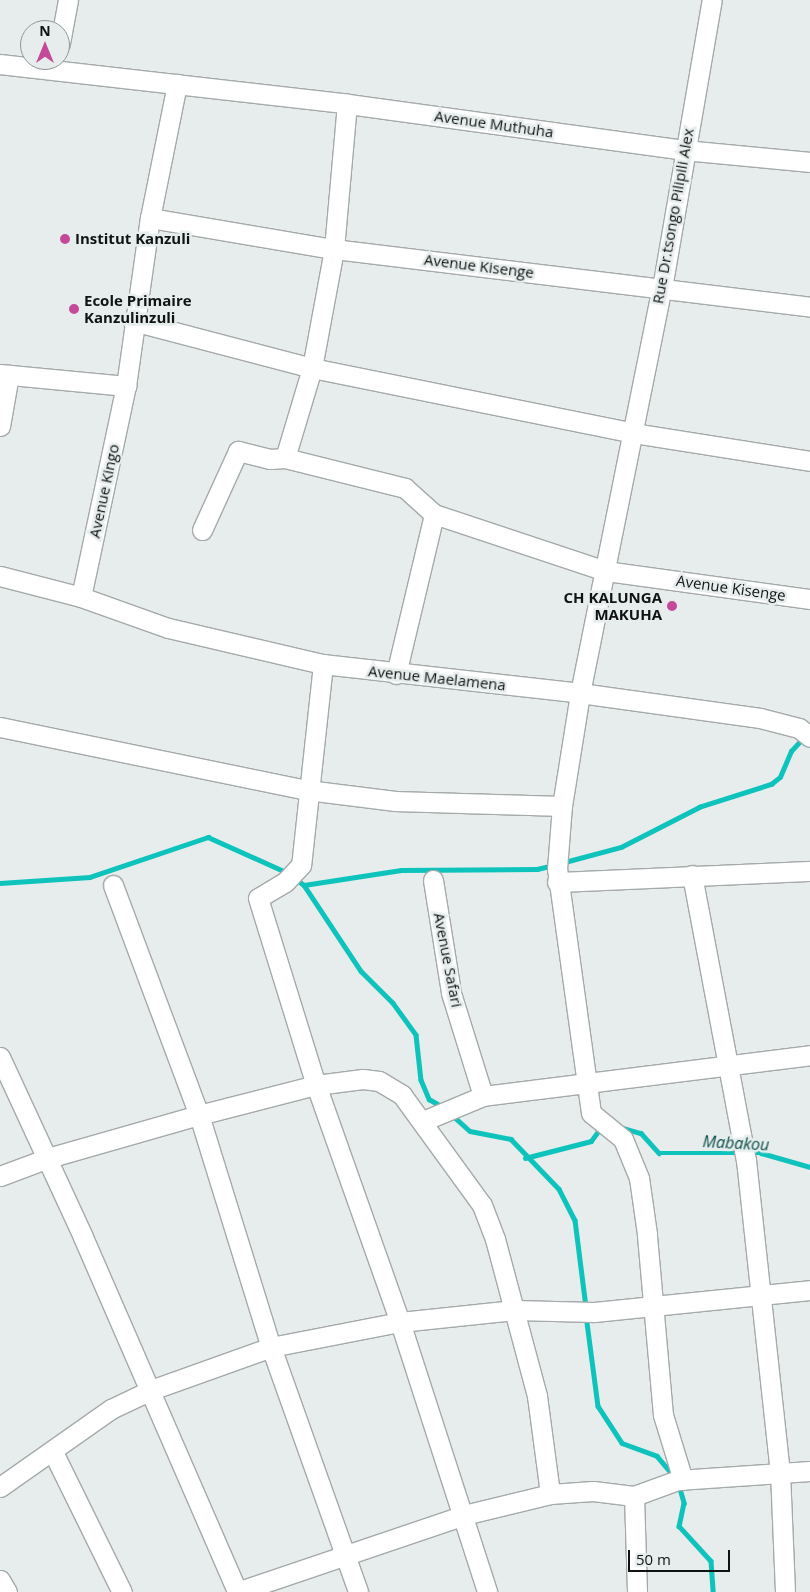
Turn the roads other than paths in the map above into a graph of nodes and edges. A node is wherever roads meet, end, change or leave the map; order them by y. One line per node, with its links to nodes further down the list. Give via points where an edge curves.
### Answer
1 (68, 0): 3 (street)
2 (712, 0): 9 (street, Rue Dr.tsongo Pilipili Alex)
3 (64, 20)
4 (0, 64): 5 (street, Avenue Muthuha)
5 (20, 64)
6 (70, 66): 7 (street, Avenue Muthuha)
7 (177, 84): 8 (street, Avenue Muthuha); 11 (street, Avenue Kingo)
8 (347, 104): 9 (street, Avenue Muthuha); 12 (street)
9 (684, 150): 10 (street, Avenue Muthuha); 13 (street, Rue Dr.tsongo Pilipili Alex)
10 (810, 162)
11 (150, 218): 12 (street, Avenue Kisenge); 15 (street, Avenue Kingo)
12 (334, 249): 13 (street, Avenue Kisenge); 16 (street)
13 (662, 288): 14 (street, Avenue Kisenge); 20 (street, Rue Dr.tsongo Pilipili Alex)
14 (810, 307)
15 (133, 321): 16 (street); 18 (street, Avenue Kingo)
16 (312, 368): 20 (street); 21 (street)
17 (4, 374): 18 (street); 19 (street)
18 (126, 386): 27 (street, Avenue Kingo)
19 (0, 426)
20 (634, 432): 22 (street); 25 (street, Rue Dr.tsongo Pilipili Alex)
21 (285, 458): 23 (street, Avenue Kisenge, via 405,488); 24 (street, Avenue Kisenge, via 270,459 238,451)
22 (810, 461)
23 (434, 514): 25 (street, Avenue Kisenge); 30 (street)
24 (202, 530)
25 (605, 571): 28 (street, Avenue Kisenge); 31 (street, Rue Dr.tsongo Pilipili Alex)
26 (0, 576): 27 (street)
27 (81, 597): 29 (street, Avenue Maelamena, via 168,628)
28 (810, 599)
29 (323, 664): 30 (street, Avenue Maelamena); 34 (street)
30 (396, 674): 31 (street, Avenue Maelamena)
31 (580, 693): 33 (street, Avenue Maelamena, via 760,718); 35 (street, Rue Dr.tsongo Pilipili Alex)
32 (0, 727): 34 (street)
33 (804, 732)
34 (307, 790): 35 (street, via 395,801); 45 (street, via 301,865 291,876 258,898)
35 (562, 806): 36 (street, Rue Dr.tsongo Pilipili Alex)
36 (557, 870): 38 (street); 44 (street, Rue Dr.tsongo Pilipili Alex)
37 (810, 871): 38 (street)
38 (692, 875): 43 (street)
39 (433, 880): 46 (street, Avenue Safari, via 451,994)
40 (113, 885): 47 (street)
41 (810, 1055): 43 (street)
42 (0, 1057): 49 (street)
43 (729, 1063): 44 (street); 52 (street, via 745,1152)
44 (588, 1082): 46 (street); 53 (street, Rue Dr.tsongo Pilipili Alex, via 591,1113 623,1139 638,1178)
45 (316, 1085): 47 (street); 48 (street, via 363,1078 379,1082 402,1096); 55 (street)
46 (483, 1096): 48 (street)
47 (199, 1115): 49 (street); 56 (street)
48 (422, 1121): 54 (street, via 482,1205 495,1239)
49 (48, 1158): 50 (street); 57 (street)
50 (0, 1176)
51 (810, 1290): 52 (street)
52 (762, 1294): 53 (street); 59 (street)
53 (654, 1307): 54 (street, via 587,1312); 61 (street, Rue Dr.tsongo Pilipili Alex, via 663,1414)
54 (514, 1310): 55 (street); 63 (street, via 538,1396)
55 (400, 1322): 56 (street); 65 (street)
56 (272, 1347): 57 (street); 66 (street)
57 (151, 1390): 58 (street, via 111,1409 64,1440); 70 (street)
58 (53, 1452): 62 (street); 69 (street)
59 (780, 1472): 60 (street); 61 (street); 74 (street)
60 (810, 1472)
61 (683, 1480): 64 (street)
62 (0, 1487)
63 (550, 1494): 64 (street, via 593,1491); 65 (street)
64 (634, 1496): 73 (street)
65 (464, 1515): 66 (street); 72 (street)
66 (345, 1553): 70 (street); 71 (street)
67 (0, 1580): 68 (street)
68 (7, 1592)
69 (122, 1592)
70 (237, 1592)
71 (358, 1592)
72 (488, 1592)
73 (637, 1592)
74 (785, 1592)

